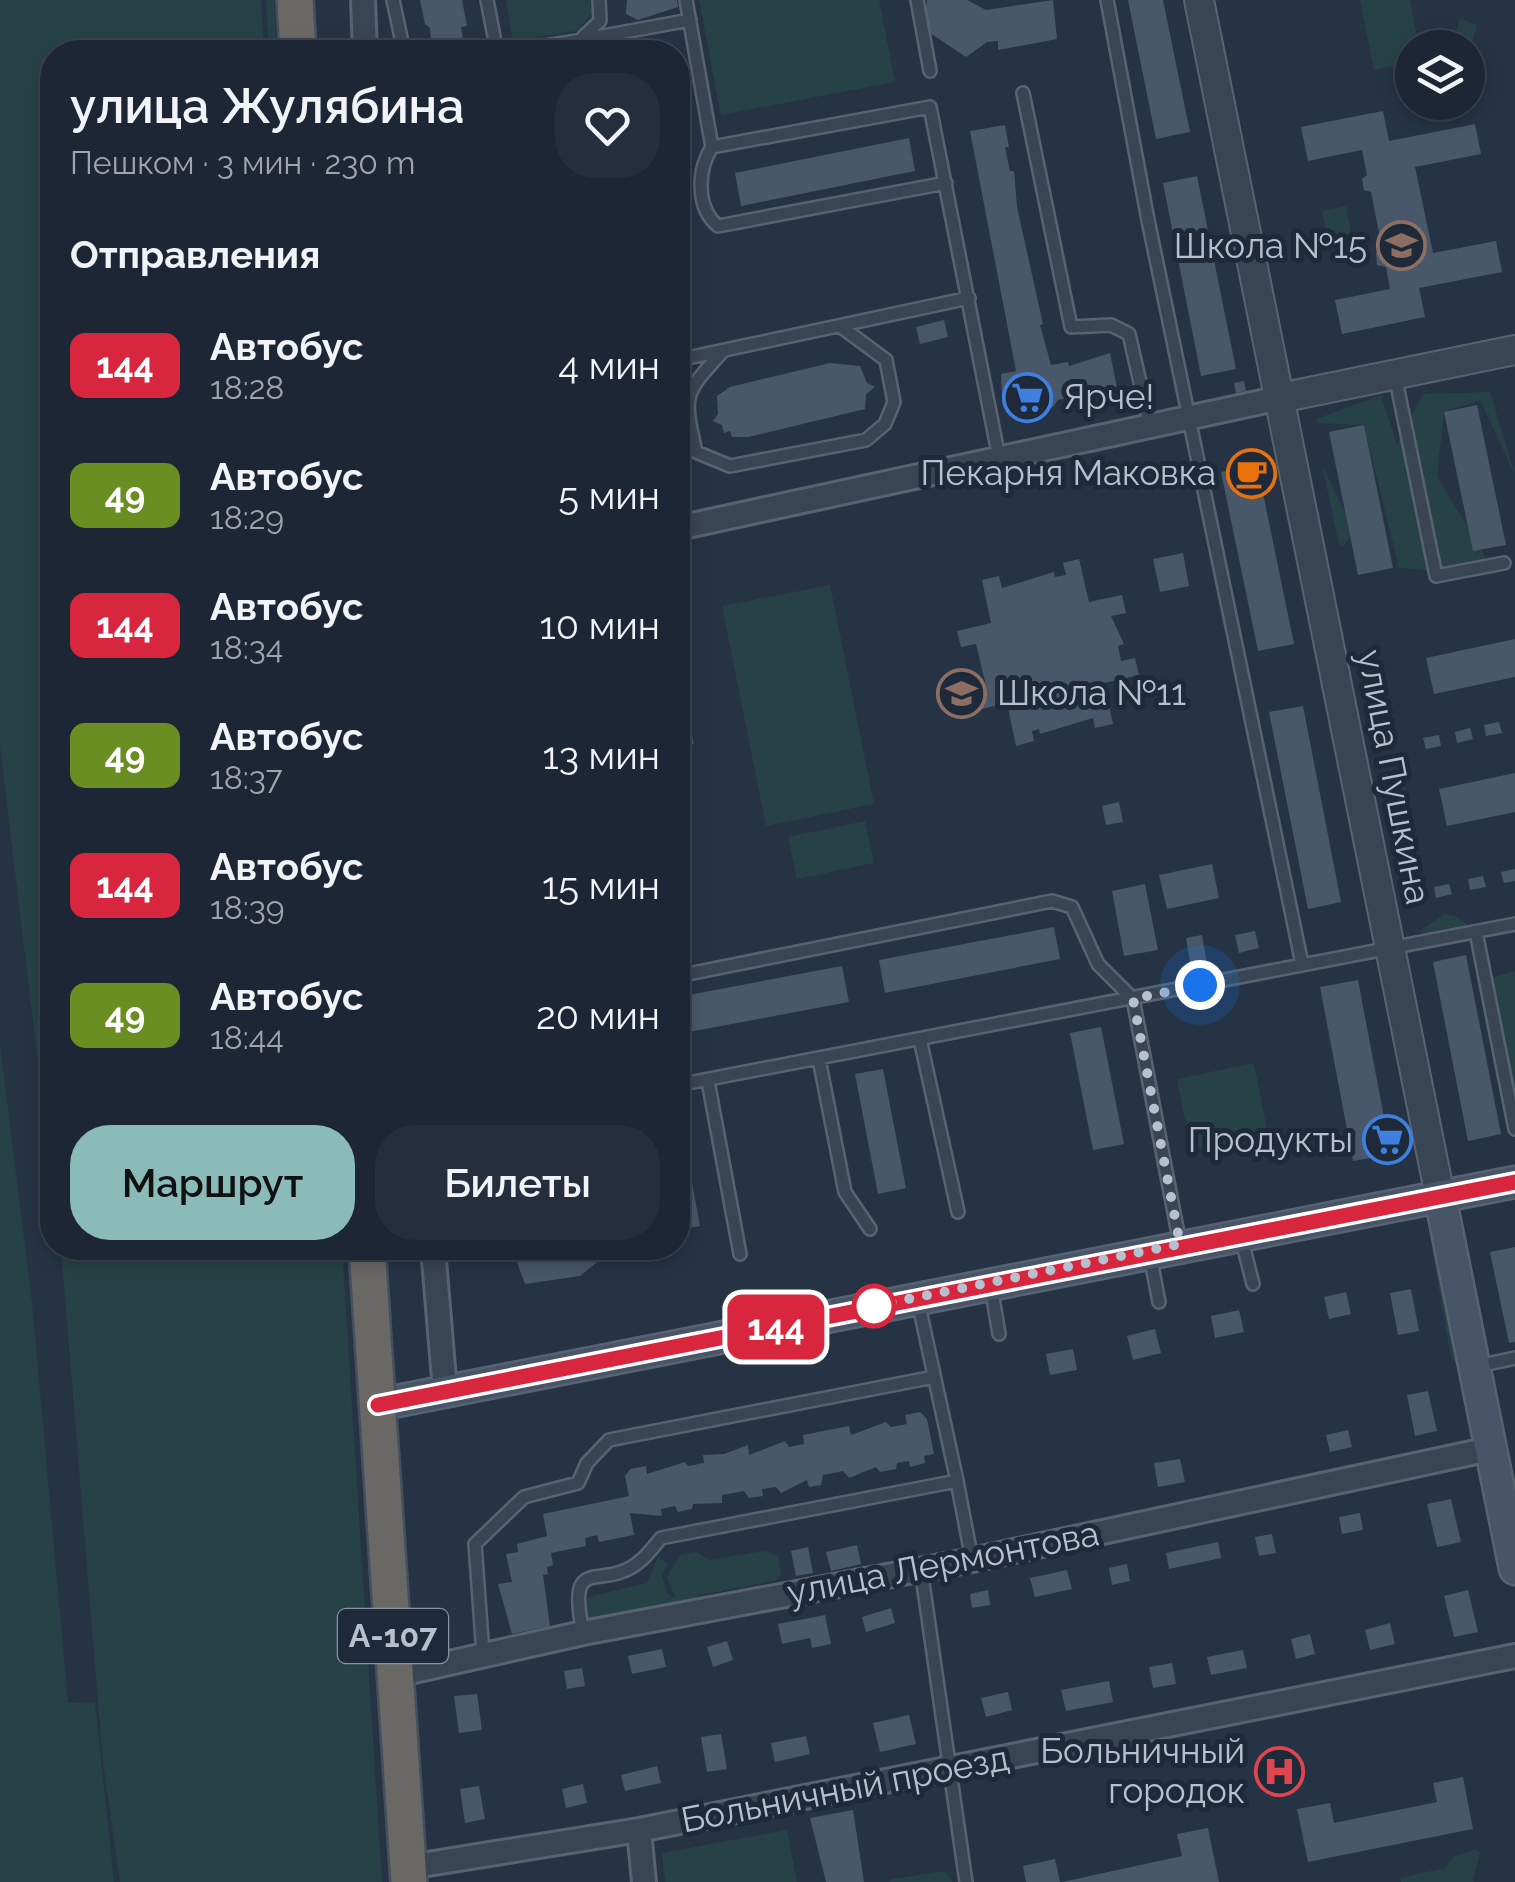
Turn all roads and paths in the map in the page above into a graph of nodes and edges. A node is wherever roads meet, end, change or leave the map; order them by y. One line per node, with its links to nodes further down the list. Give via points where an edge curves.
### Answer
1 (295, 0): 11 (highway)
2 (363, 0): 12 (street)
3 (394, 0): 13 (lane)
4 (487, 0): 14 (lane)
5 (599, 0): 15 (lane, via 596,28)
6 (686, 0): 10 (lane)
7 (917, 0): 17 (lane)
8 (1107, 0): 29 (lane)
9 (1199, 0): 28 (street, улица Пушкина)
10 (690, 20): 16 (lane); 19 (lane)
11 (297, 40)
12 (365, 40)
13 (402, 40)
14 (495, 40)
15 (580, 40)
16 (602, 40)
17 (930, 70)
18 (1024, 94): 31 (lane, via 1071,327 1110,325 1130,334)
19 (712, 148): 20 (lane, via 930,106); 20 (lane, via 700,180 708,218 718,226)
20 (946, 183): 21 (lane)
21 (968, 298): 22 (lane); 32 (lane)
22 (840, 326): 23 (lane); 30 (lane, via 886,360 894,402 885,424 866,440 730,466 696,452)
23 (723, 350): 25 (lane); 27 (lane)
24 (1515, 350): 26 (street)
25 (690, 357)
26 (1395, 375): 28 (street); 34 (lane, via 1436,576)
27 (690, 392)
28 (1280, 398): 29 (street); 37 (street, улица Пушкина)
29 (1188, 418): 31 (street); 38 (lane)
30 (690, 425)
31 (1150, 426): 32 (street)
32 (1000, 458): 33 (street)
33 (690, 525)
34 (1504, 563)
35 (1515, 924): 36 (lane)
36 (1476, 932): 37 (lane); 45 (lane)
37 (1390, 948): 38 (lane); 47 (street, улица Пушкина)
38 (1302, 964): 40 (lane)
39 (690, 974): 40 (lane, via 1052,902 1072,907 1098,964)
40 (1133, 999): 41 (lane); 51 (lane)
41 (920, 1040): 42 (lane); 48 (lane)
42 (819, 1059): 43 (lane); 49 (lane, via 845,1192)
43 (708, 1082): 44 (lane); 53 (lane)
44 (690, 1084)
45 (1515, 1129)
46 (1515, 1182): 47 (main road)
47 (1440, 1196): 50 (main road); 62 (main road, улица Пушкина)
48 (958, 1212)
49 (870, 1229)
50 (1240, 1233): 51 (main road); 57 (lane)
51 (1180, 1244): 52 (main road)
52 (1149, 1251): 56 (main road); 59 (lane)
53 (740, 1254)
54 (368, 1260): 65 (highway, А-107)
55 (434, 1260): 64 (street)
56 (991, 1282): 58 (main road); 60 (lane)
57 (1253, 1284)
58 (918, 1297): 63 (lane); 64 (main road)
59 (1160, 1302)
60 (999, 1334)
61 (1515, 1358): 62 (lane)
62 (1474, 1367): 66 (main road, улица Пушкина)
63 (934, 1377): 67 (lane); 73 (lane, via 609,1440 578,1483 524,1497 475,1544)
64 (445, 1391): 65 (main road)
65 (378, 1405): 75 (highway, А-107)
66 (1490, 1448): 68 (main road, улица Пушкина); 69 (street, улица Лермонтова)
67 (957, 1481): 69 (lane); 72 (lane, via 661,1538 637,1565 580,1585)
68 (1512, 1533): 71 (main road, улица Пушкина)
69 (972, 1560): 70 (street, улица Лермонтова)
70 (920, 1570): 72 (street, улица Лермонтова); 76 (lane)
71 (1515, 1570)
72 (583, 1633): 73 (street, улица Лермонтова)
73 (483, 1654): 75 (street, улица Лермонтова)
74 (1515, 1656): 76 (street, Больничный проезд)
75 (396, 1674): 78 (highway, А-107)
76 (949, 1769): 77 (street, Больничный проезд); 80 (lane)
77 (639, 1830): 78 (street, Больничный проезд); 79 (street)
78 (409, 1875)
79 (644, 1882)
80 (966, 1882)

